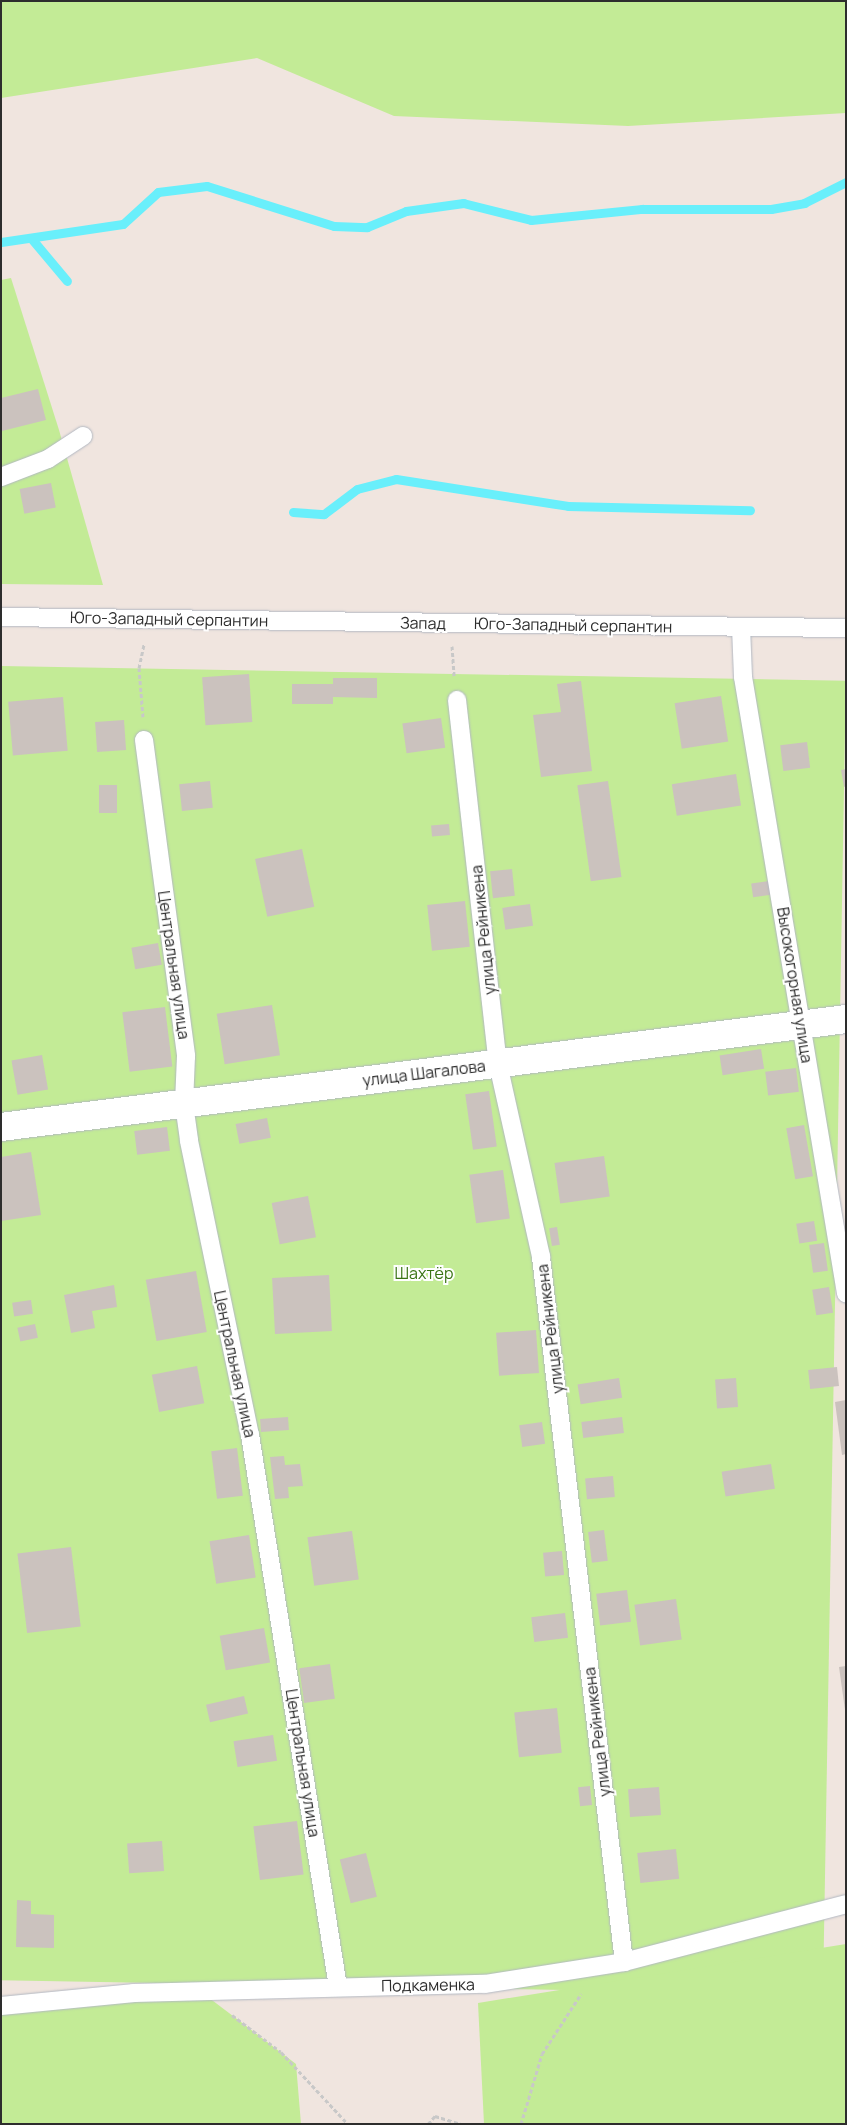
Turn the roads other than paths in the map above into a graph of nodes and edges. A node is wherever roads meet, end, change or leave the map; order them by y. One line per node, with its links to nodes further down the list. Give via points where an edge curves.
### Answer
1 (83, 436): 2 (lane, via 48,459)
2 (1, 477)
3 (1, 617): 4 (lane, Юго-Западный серпантин)
4 (741, 627): 5 (lane); 9 (lane, Высокогорная улица, via 743,676 774,845)
5 (846, 628)
6 (457, 700): 10 (lane, улица Рейникена)
7 (144, 740): 11 (lane, Центральная улица, via 186,1056)
8 (846, 1019): 9 (street, улица Шагалова)
9 (800, 1024): 10 (street, улица Шагалова); 13 (lane, Высокогорная улица)
10 (498, 1064): 11 (street, улица Шагалова); 15 (lane, улица Рейникена, via 541,1257)
11 (184, 1104): 12 (street, улица Шагалова); 16 (lane, Центральная улица, via 250,1435)
12 (1, 1127)
13 (846, 1293)
14 (846, 1904): 15 (lane, Подкаменка)
15 (624, 1962): 16 (lane, Подкаменка, via 485,1984)
16 (338, 1987): 17 (lane, Подкаменка, via 200,1991)
17 (1, 2006)

